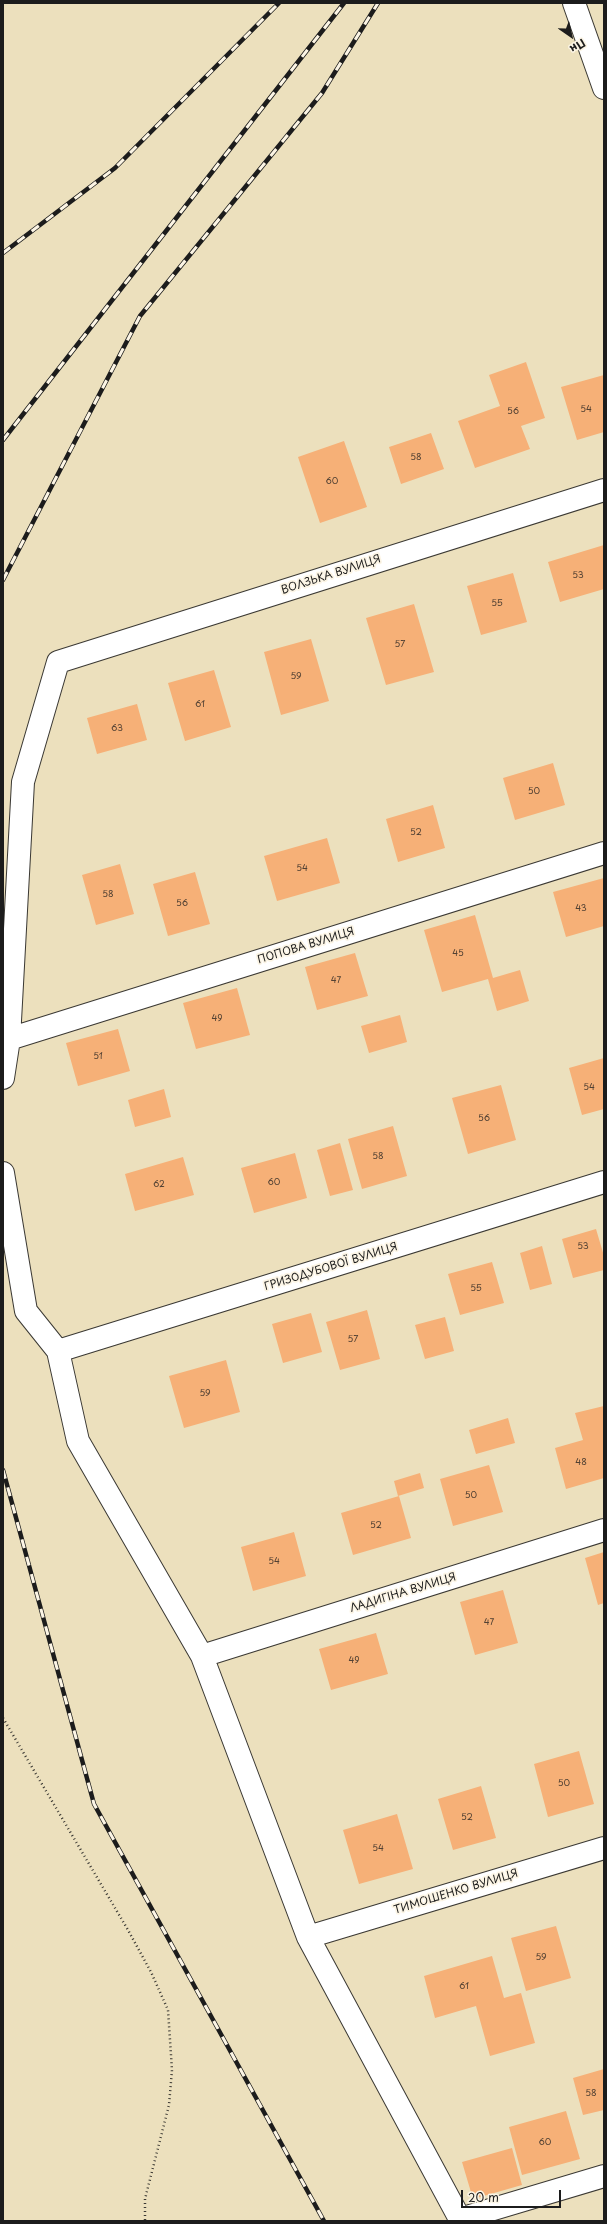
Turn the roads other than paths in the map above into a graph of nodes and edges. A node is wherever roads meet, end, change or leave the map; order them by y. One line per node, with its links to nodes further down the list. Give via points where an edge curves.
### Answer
1 (574, 3): 2 (street)
2 (604, 88)
3 (604, 490): 5 (street, ВОЛЗЬКА ВУЛИЦЯ, via 58,662 23,782)
4 (604, 853): 5 (street, ПОПОВА ВУЛИЦЯ)
5 (9, 1039): 6 (street)
6 (3, 1078)
7 (3, 1173): 9 (street, via 26,1311)
8 (604, 1182): 9 (street, ГРИЗОДУБОВОЇ ВУЛИЦЯ)
9 (58, 1351): 11 (street, via 78,1441)
10 (604, 1530): 11 (street, ЛАДИГІНА ВУЛИЦЯ)
11 (202, 1656): 13 (street)
12 (604, 1848): 13 (street, ТИМОШЕНКО ВУЛИЦЯ)
13 (308, 1937): 15 (street)
14 (604, 2176): 15 (street)
15 (461, 2220)

